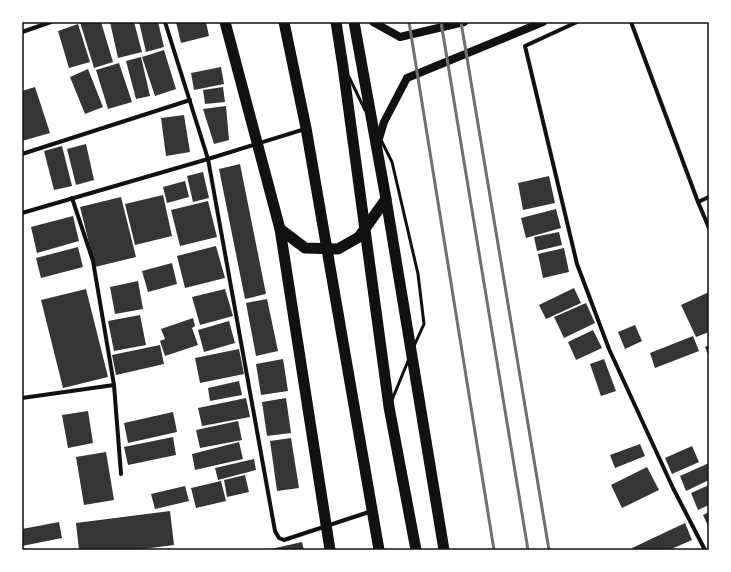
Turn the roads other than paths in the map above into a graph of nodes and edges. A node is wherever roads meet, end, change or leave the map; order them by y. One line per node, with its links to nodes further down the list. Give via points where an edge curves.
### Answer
1 (51, 22): 12 (street)
2 (165, 22): 14 (street)
3 (225, 22): 25 (highway)
4 (284, 22): 15 (highway)
5 (336, 22): 13 (highway)
6 (354, 22): 16 (highway)
7 (373, 22): 8 (main road, via 400,37)
8 (464, 22)
9 (544, 22): 16 (main road, via 407,78 384,122)
10 (577, 22): 35 (street, via 525,46 576,264 609,350 673,488)
11 (631, 22): 22 (street)
12 (22, 32)
13 (343, 67): 28 (highway); 28 (lane, via 392,162 418,274 424,324)
14 (190, 100): 17 (street); 18 (street)
15 (306, 128): 18 (street); 30 (highway)
16 (376, 147): 21 (highway)
17 (22, 154)
18 (208, 159): 20 (street); 30 (street, via 275,531 279,538 284,540)
19 (709, 197): 22 (street)
20 (72, 198): 23 (street); 26 (street, via 93,261)
21 (386, 199): 25 (highway, via 359,237 338,249 305,248); 34 (highway)
22 (698, 202): 24 (street)
23 (22, 213)
24 (709, 228)
25 (280, 229): 31 (highway)
26 (114, 385): 27 (street); 29 (street)
27 (22, 398)
28 (389, 407): 33 (highway)
29 (121, 474)
30 (373, 511): 32 (highway)
31 (330, 550)
32 (379, 550)
33 (416, 550)
34 (444, 550)
35 (705, 550)

